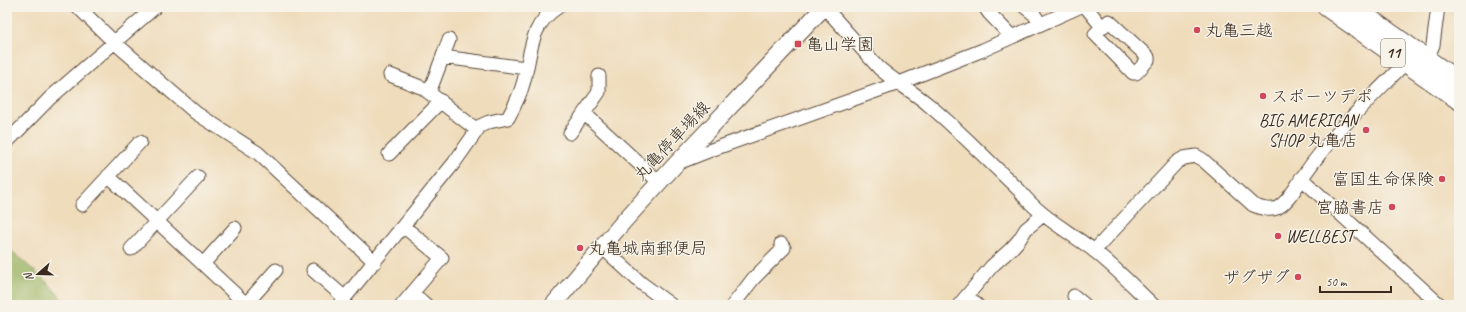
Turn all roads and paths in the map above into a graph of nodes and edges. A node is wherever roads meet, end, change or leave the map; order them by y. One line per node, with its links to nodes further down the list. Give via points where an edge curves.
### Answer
1 (78, 7): 16 (street)
2 (155, 7): 16 (street)
3 (558, 7): 20 (street, via 549,13 535,32)
4 (822, 7): 24 (street, via 879,68); 34 (main road, 丸亀停車場線)
5 (985, 7): 14 (street)
6 (1025, 7): 12 (street, via 1034,14)
7 (1079, 7): 12 (street)
8 (1086, 7): 13 (street)
9 (1328, 7): 19 (highway, 11)
10 (1353, 7): 18 (highway, 11)
11 (1438, 7): 18 (street, via 1433,45)
12 (1040, 24): 14 (street)
13 (1102, 27)
14 (1012, 37): 24 (street)
15 (449, 40): 17 (street)
16 (114, 42): 31 (street, via 50,98); 48 (street, via 196,114 258,153)
17 (443, 57): 20 (street); 25 (street)
18 (1428, 59): 23 (highway, 11)
19 (1406, 62): 26 (highway, 11); 37 (street, via 1340,131)
20 (526, 68): 29 (street, via 524,83 508,118 489,122)
21 (390, 75): 25 (street)
22 (599, 76): 28 (street, via 599,92)
23 (1459, 82)
24 (899, 83): 34 (street); 40 (street, via 932,108)
25 (430, 93): 27 (street)
26 (1459, 100)
27 (440, 101): 29 (street); 33 (street)
28 (584, 113): 30 (street); 38 (street)
29 (477, 130): 42 (street)
30 (570, 133)
31 (7, 142)
32 (140, 142): 35 (street)
33 (389, 154)
34 (676, 164): 38 (main road, 丸亀停車場線)
35 (108, 176): 39 (street); 41 (street)
36 (198, 177): 41 (street)
37 (1302, 178): 47 (street, via 1286,201 1277,208 1261,208 1253,205 1203,160 1196,156 1184,158 1177,162); 65 (street)
38 (659, 182): 45 (main road, 丸亀停車場線)
39 (82, 204)
40 (1043, 215): 47 (street); 54 (street, via 1026,229 1020,240 992,266)
41 (157, 221): 46 (street); 49 (street)
42 (403, 226): 48 (street); 52 (street, via 442,258)
43 (235, 228): 49 (street)
44 (781, 244): 61 (street, via 784,248 753,279)
45 (602, 247): 59 (main road, 丸亀停車場線); 60 (street, via 641,283)
46 (131, 249)
47 (1094, 251): 64 (street)
48 (375, 262): 55 (street)
49 (203, 264): 56 (street)
50 (276, 270): 56 (street)
51 (313, 270): 55 (street)
52 (412, 293): 57 (street); 58 (street)
53 (1074, 296): 63 (street)
54 (963, 301): 62 (street)
55 (342, 302)
56 (246, 304)
57 (402, 305)
58 (426, 305)
59 (553, 305)
60 (671, 305)
61 (733, 305)
62 (977, 305)
63 (1085, 305)
64 (1153, 305)
65 (1440, 305)

